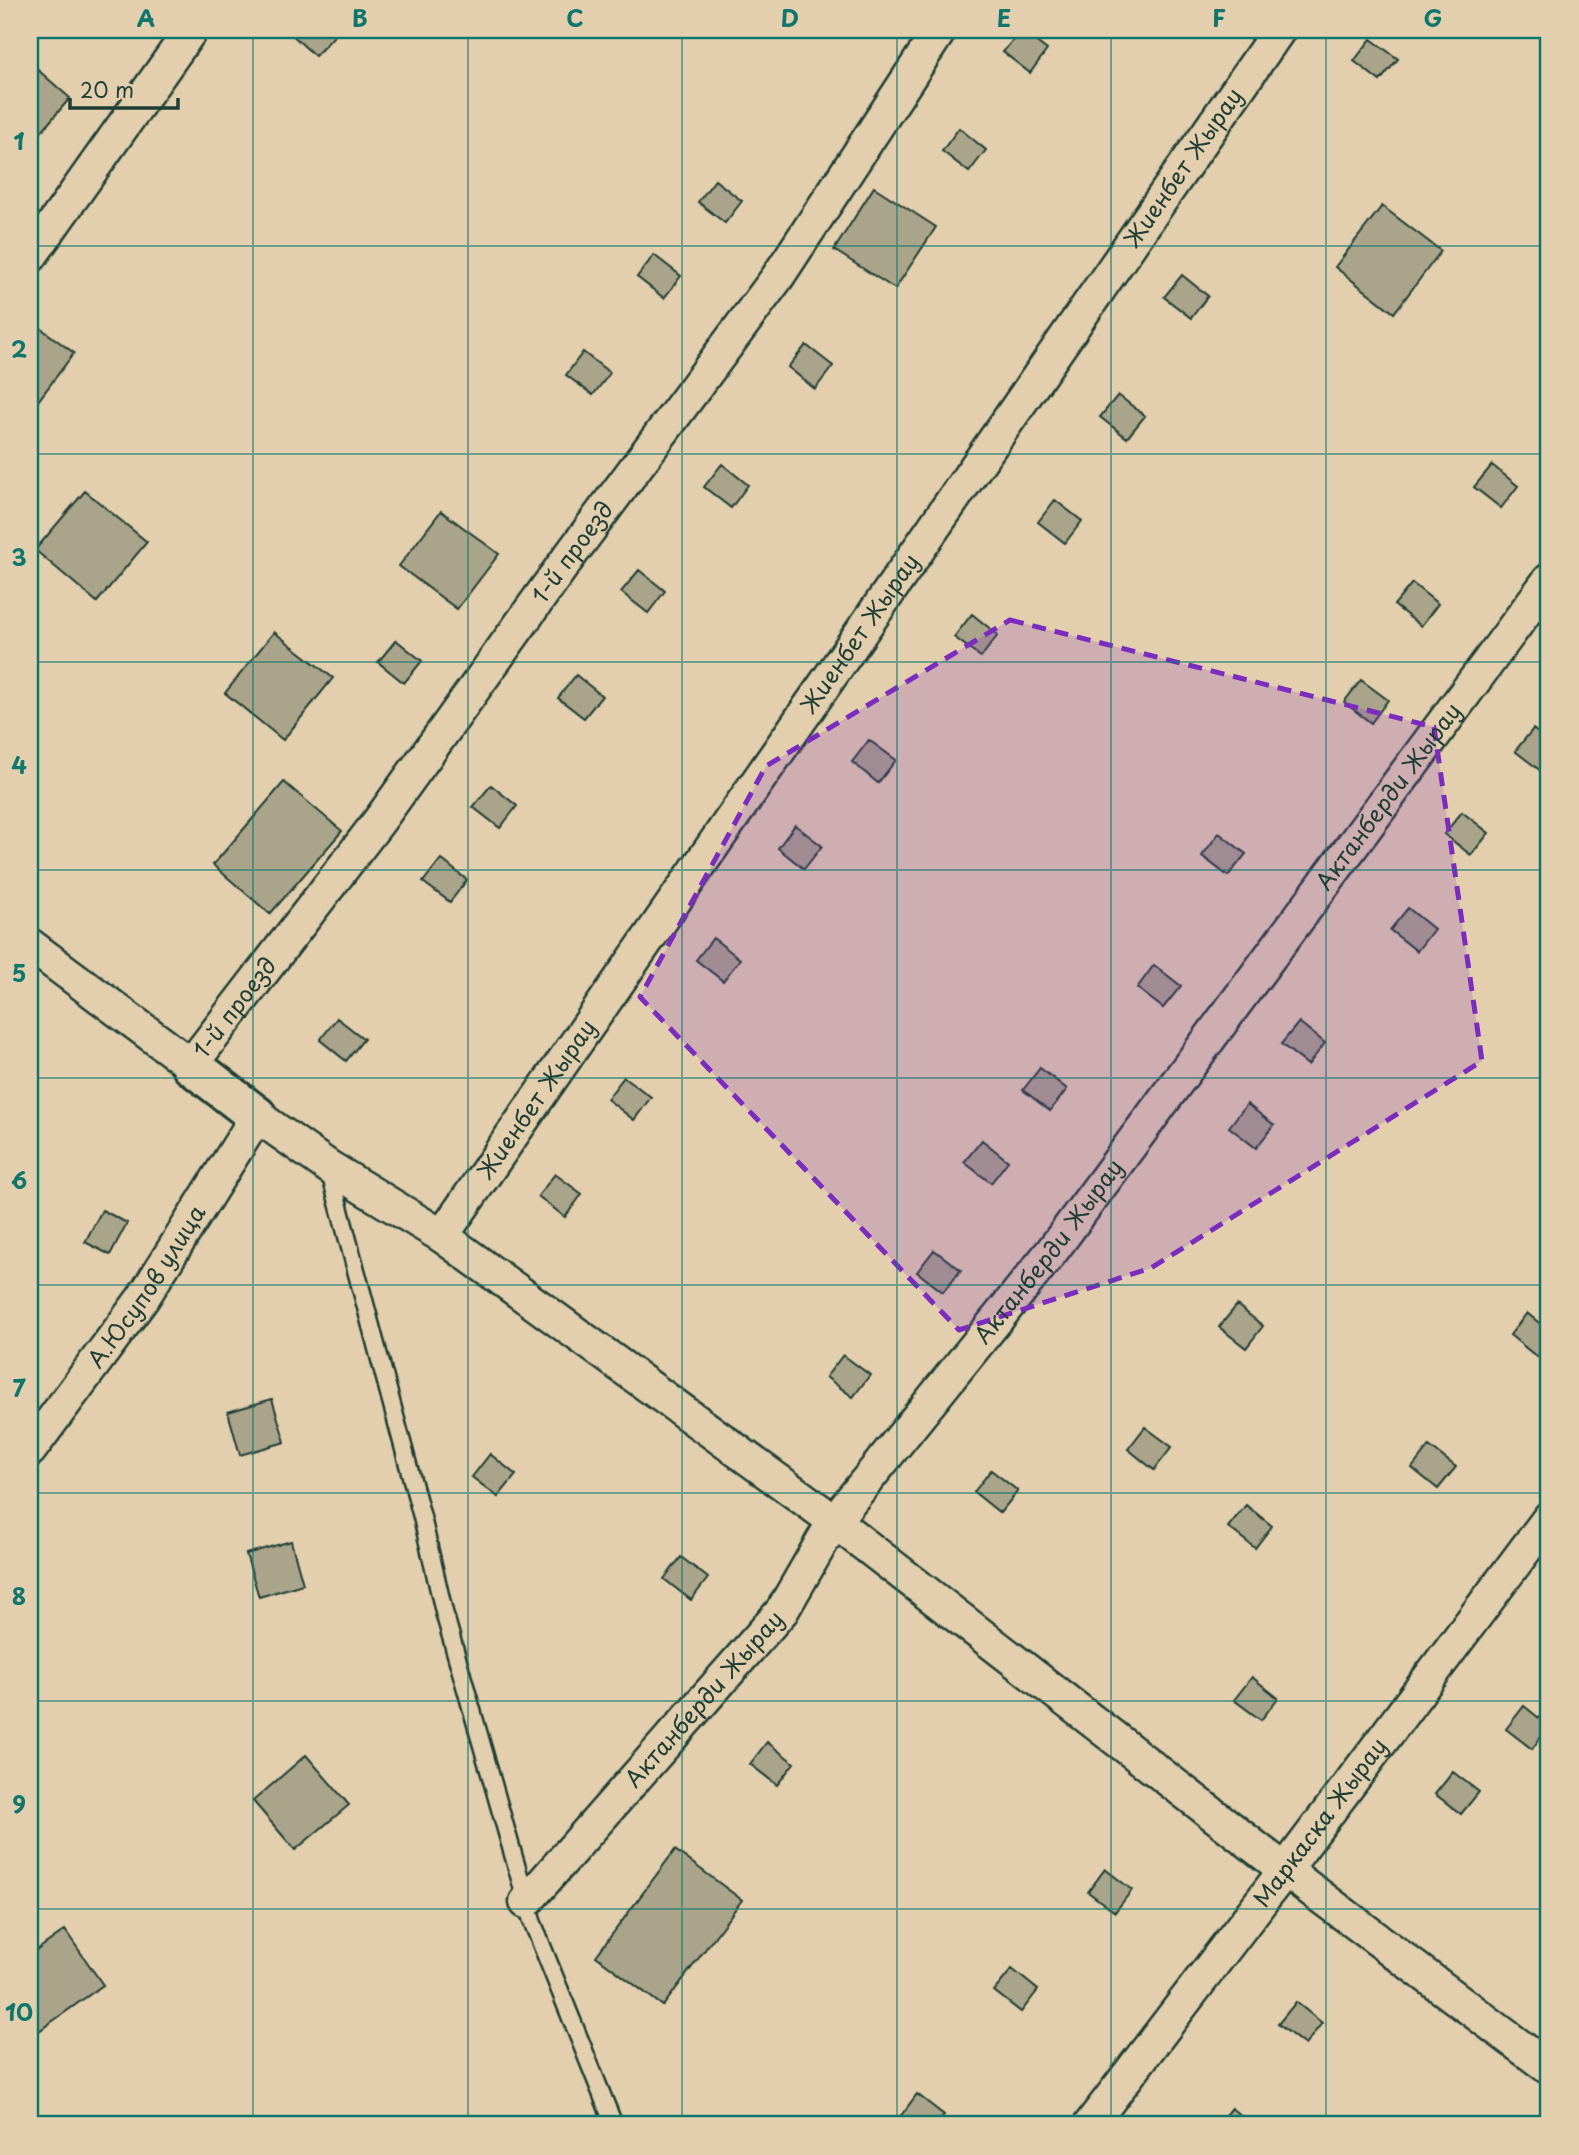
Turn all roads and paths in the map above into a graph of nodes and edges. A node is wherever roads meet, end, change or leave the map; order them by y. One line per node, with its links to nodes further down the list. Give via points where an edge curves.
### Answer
1 (191, 30): 4 (street)
2 (940, 30): 7 (street, 1-й проезд, via 777,278 379,821)
3 (1279, 30): 10 (street, Жиенбет Жырау)
4 (30, 257)
5 (1549, 580): 13 (street, Актанберди Жырау, via 1052,1251)
6 (30, 945): 7 (street)
7 (191, 1065): 8 (street)
8 (257, 1116): 9 (street); 11 (street, А.Юсупов улица, via 143,1298)
9 (329, 1167): 10 (street); 15 (lane, via 444,1612)
10 (442, 1236): 13 (street)
11 (30, 1450)
12 (1549, 1518): 14 (street, Маркаска Жырау)
13 (834, 1521): 14 (street); 15 (street, Актанберди Жырау, via 782,1611)
14 (1285, 1870): 16 (street); 18 (street, Маркаска Жырау)
15 (526, 1902): 17 (lane)
16 (1549, 2068)
17 (614, 2125)
18 (1090, 2125)

